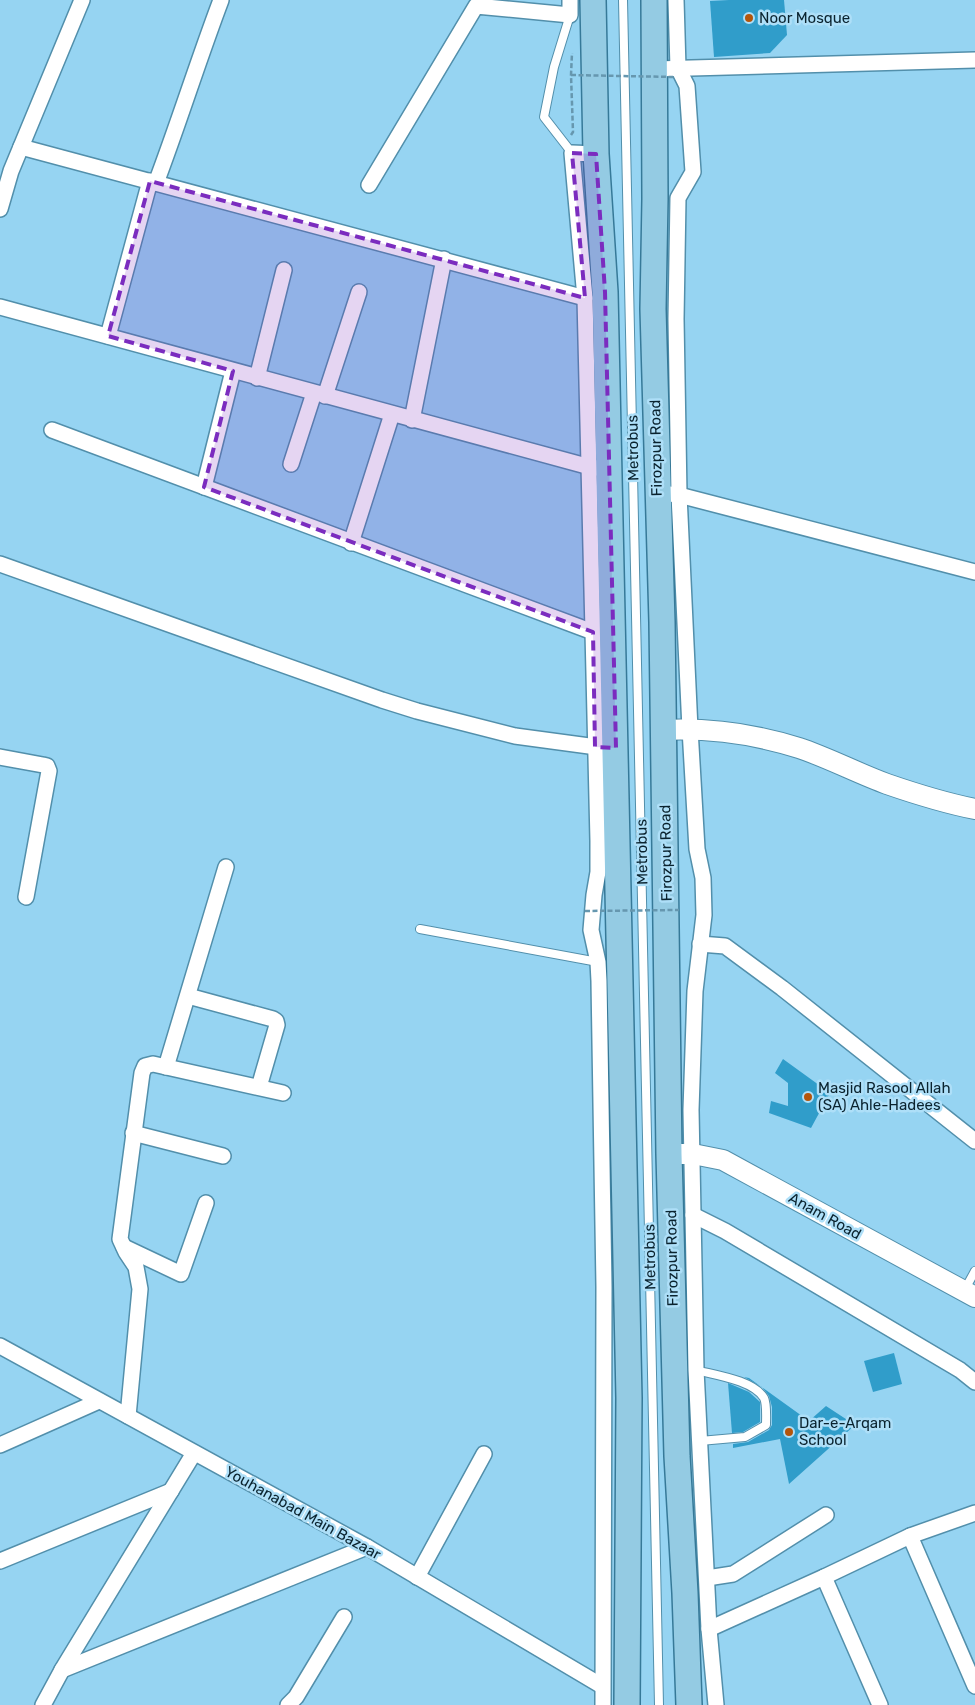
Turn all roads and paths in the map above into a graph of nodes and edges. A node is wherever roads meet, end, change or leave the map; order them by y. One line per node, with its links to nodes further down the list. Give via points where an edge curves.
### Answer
1 (82, 0): 13 (street)
2 (221, 0): 15 (street, via 172,141)
3 (593, 0): 14 (main road)
4 (623, 0): 91 (lane, Metrobus)
5 (654, 0): 10 (main road, Firozpur Road)
6 (676, 0): 10 (street)
7 (570, 7): 14 (lane, via 544,117); 16 (street, via 476,6)
8 (572, 50): 11 (path)
9 (975, 60): 10 (street)
10 (669, 71): 11 (path, bridge); 33 (main road, Firozpur Road, via 653,309); 33 (street, via 687,86 693,172 678,198)
11 (570, 75): 12 (path)
12 (573, 132)
13 (21, 147): 15 (street); 17 (street)
14 (584, 154): 21 (street); 31 (main road, via 605,292)
15 (153, 182): 18 (street); 23 (street)
16 (368, 186)
17 (0, 209)
18 (444, 259): 21 (street); 28 (street)
19 (284, 270): 25 (street)
20 (359, 292): 26 (street)
21 (585, 298): 31 (street)
22 (0, 307): 23 (street)
23 (108, 336): 24 (street)
24 (233, 371): 25 (street); 32 (street)
25 (257, 378): 26 (street)
26 (320, 394): 27 (street); 30 (street)
27 (392, 414): 28 (street); 34 (street)
28 (412, 420): 31 (street)
29 (52, 430): 32 (street)
30 (291, 464)
31 (599, 468): 37 (street); 40 (main road)
32 (204, 487): 34 (street)
33 (668, 494): 36 (street); 38 (street); 39 (main road, Firozpur Road, via 662,622)
34 (351, 543): 37 (street)
35 (0, 564): 40 (street, via 417,711 515,736)
36 (975, 572)
37 (593, 632): 40 (street)
38 (690, 729): 39 (street); 42 (street, via 769,740 887,784); 48 (street, via 697,849 703,878 704,915)
39 (663, 730): 56 (main road, Firozpur Road)
40 (605, 748): 49 (street, via 598,872 591,930); 90 (main road, via 630,1398)
41 (0, 757): 44 (street, via 47,766 49,771)
42 (975, 809)
43 (226, 867): 50 (street)
44 (26, 897)
45 (679, 910): 46 (path, bridge)
46 (585, 911)
47 (420, 929): 49 (lane)
48 (700, 944): 55 (street, via 725,946); 56 (street, via 694,1000 691,1110)
49 (598, 962): 85 (street, via 604,1287)
50 (188, 996): 51 (street); 52 (street, via 276,1022)
51 (166, 1066): 52 (street); 54 (street, via 145,1066)
52 (259, 1087): 53 (street)
53 (283, 1092)
54 (133, 1133): 57 (street); 60 (street, via 120,1239)
55 (975, 1141)
56 (681, 1154): 59 (street); 62 (street, Anam Road, via 723,1160); 63 (main road, Firozpur Road)
57 (223, 1156)
58 (206, 1203): 60 (street, via 181,1274)
59 (693, 1215): 63 (street); 66 (street, via 960,1370)
60 (124, 1247): 68 (street, via 136,1267 140,1289)
61 (975, 1271): 62 (lane)
62 (969, 1294)
63 (684, 1307): 65 (street); 70 (main road, Firozpur Road)
64 (0, 1346): 67 (street, Youhanabad Main Bazaar)
65 (696, 1370): 70 (street); 70 (lane, via 740,1381 756,1390 764,1399 766,1425 745,1437)
66 (975, 1382)
67 (99, 1401): 68 (street, Youhanabad Main Bazaar); 69 (street)
68 (128, 1416): 71 (street, Youhanabad Main Bazaar)
69 (0, 1445)
70 (692, 1450): 81 (street); 92 (main road, Firozpur Road, via 686,1593)
71 (194, 1453): 73 (street); 77 (street, Youhanabad Main Bazaar)
72 (484, 1454): 79 (street)
73 (171, 1490): 78 (street); 84 (street)
74 (975, 1513): 76 (street)
75 (826, 1515): 81 (street, via 733,1574)
76 (910, 1536): 80 (street); 86 (street)
77 (367, 1547): 79 (street, Youhanabad Main Bazaar); 84 (street)
78 (0, 1562)
79 (417, 1577): 85 (street, Youhanabad Main Bazaar)
80 (824, 1577): 83 (street); 94 (street)
81 (707, 1578): 83 (street)
82 (344, 1617): 88 (street)
83 (709, 1629): 93 (street)
84 (62, 1670): 87 (street)
85 (602, 1686): 89 (street)
86 (975, 1686)
87 (43, 1705)
88 (288, 1705)
89 (603, 1705)
90 (627, 1705)
91 (659, 1705)
92 (690, 1705)
93 (716, 1705)
94 (880, 1705)

